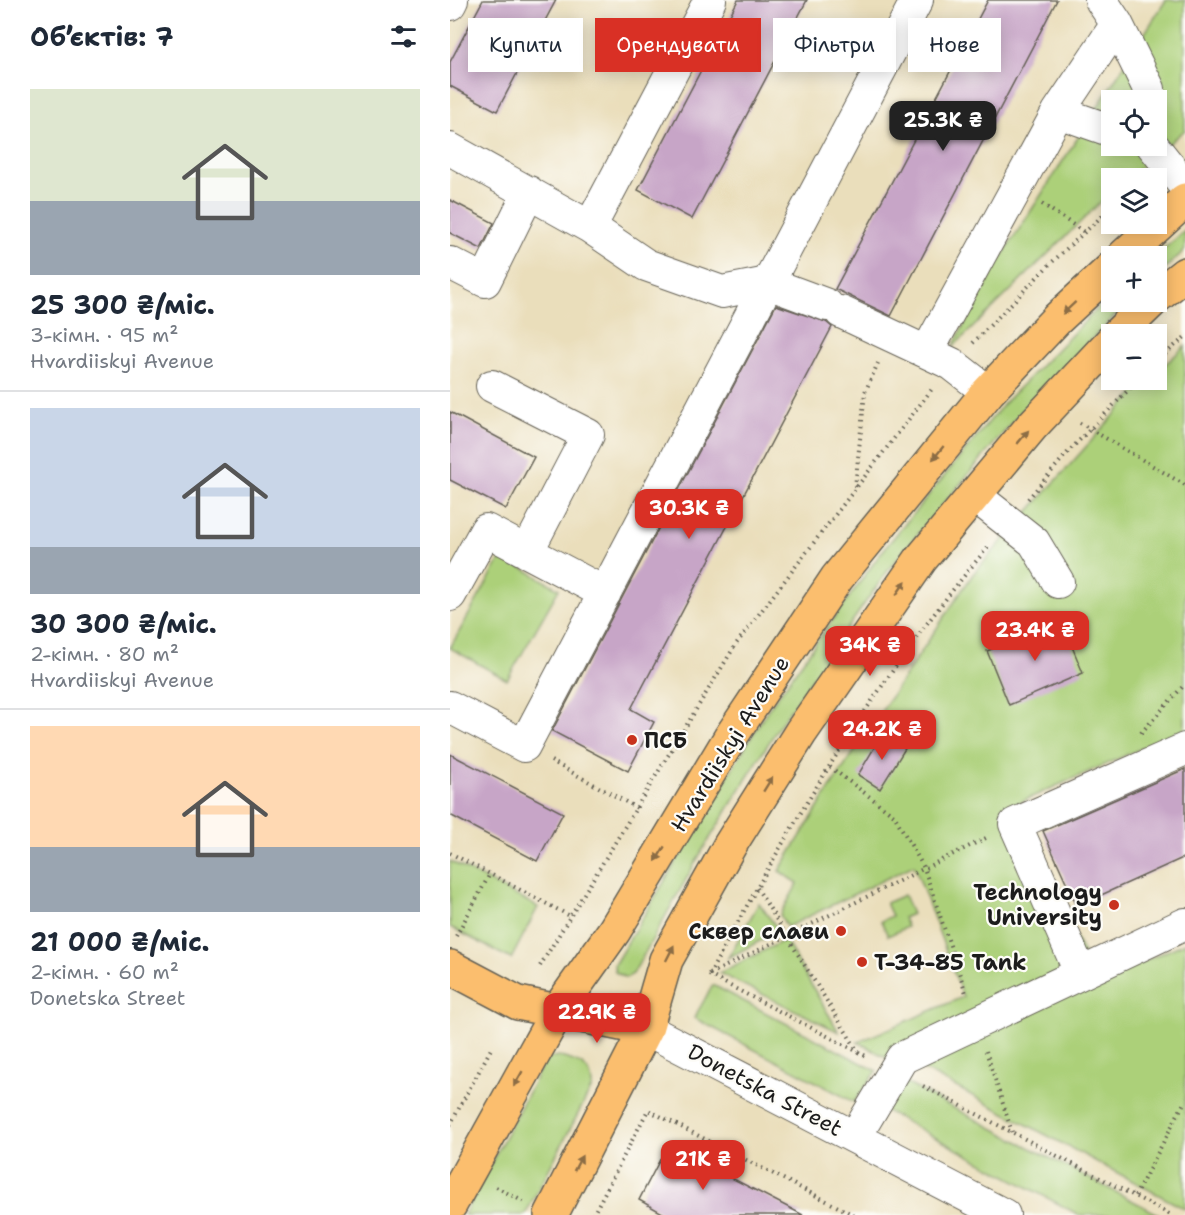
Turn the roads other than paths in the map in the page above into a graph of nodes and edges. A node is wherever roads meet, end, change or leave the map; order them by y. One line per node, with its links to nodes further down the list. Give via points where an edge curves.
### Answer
1 (710, 0): 12 (street)
2 (917, 0): 17 (street)
3 (1109, 12): 4 (street); 5 (street)
4 (1149, 90)
5 (1058, 112): 6 (street); 21 (street)
6 (1101, 126)
7 (450, 149): 10 (street)
8 (1162, 156): 9 (street)
9 (1185, 186)
10 (528, 192): 12 (street); 14 (street, via 485,281)
11 (1185, 200): 13 (main road)
12 (590, 227): 17 (street, via 646,265 722,292)
13 (1135, 246)
14 (450, 263)
15 (1185, 274): 18 (main road)
16 (1101, 278): 24 (main road, Hvardiiskyi Avenue, one-way to 24)
17 (768, 283): 21 (street, via 834,308); 28 (street)
18 (1167, 288)
19 (1141, 312): 20 (main road)
20 (1129, 324)
21 (927, 352): 24 (street, via 952,364)
22 (1101, 353): 25 (main road, one-way to 22)
23 (492, 386): 26 (street, via 588,435)
24 (988, 392): 35 (main road, Hvardiiskyi Avenue, one-way to 35, via 837,578 730,738 614,931)
25 (974, 495): 27 (street, via 1034,542); 36 (main road, one-way to 25, via 666,960 730,845 827,693 921,559)
26 (527, 552): 28 (street); 29 (street, via 486,530)
27 (1058, 582)
28 (605, 593): 30 (street, via 524,746)
29 (450, 596)
30 (450, 707)
31 (1185, 749): 34 (street, via 1015,824)
32 (1185, 924): 34 (street)
33 (450, 967): 35 (main road, Donetska Street, via 518,1003)
34 (1080, 972): 37 (street, via 902,1058)
35 (558, 1010): 36 (main road, Donetska Street); 38 (main road, Hvardiiskyi Avenue, one-way to 38)
36 (646, 1029): 37 (street, Donetska Street); 39 (main road, one-way to 36)
37 (855, 1137): 40 (street, Donetska Street)
38 (450, 1206)
39 (541, 1210)
40 (1004, 1215)

